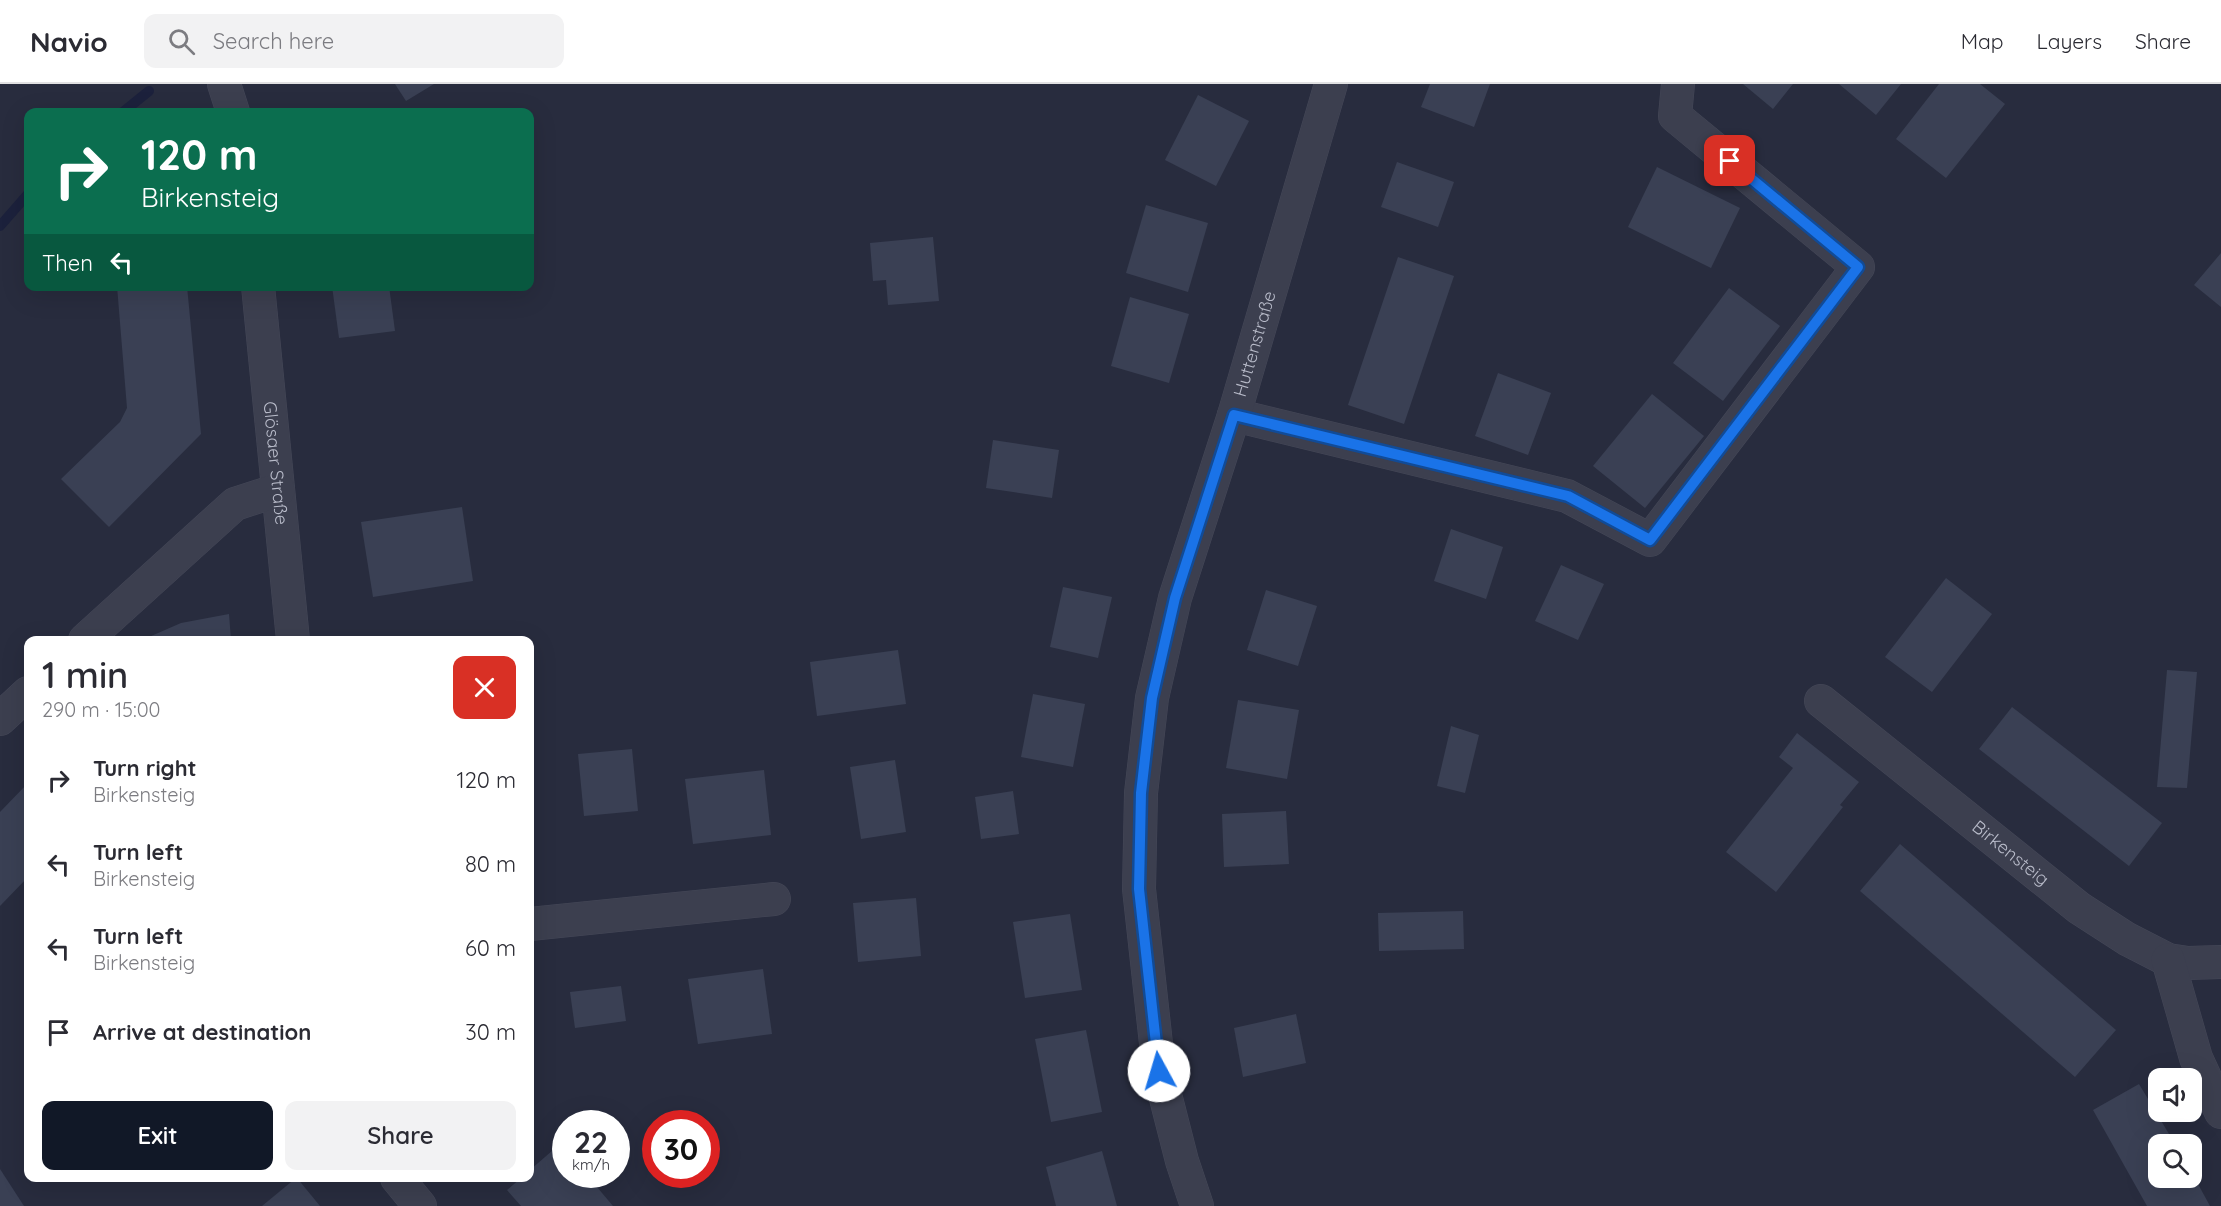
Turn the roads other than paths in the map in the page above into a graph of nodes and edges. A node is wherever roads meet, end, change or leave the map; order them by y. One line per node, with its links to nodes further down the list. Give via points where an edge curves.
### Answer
1 (224, 84): 4 (street)
2 (1331, 84): 6 (street, Huttenstraße)
3 (1678, 84): 6 (street, via 1675,116 1858,267 1650,540 1568,496)
4 (232, 108)
5 (258, 291): 7 (street, Glösaer Straße)
6 (1234, 415): 20 (street, Huttenstraße, via 1175,598 1152,698 1141,793 1139,889 1159,1071)
7 (278, 490): 8 (street, via 236,504); 9 (street, Glösaer Straße)
8 (90, 636)
9 (293, 636)
10 (24, 697): 12 (street)
11 (1821, 701): 15 (street, Birkensteig, via 2079,908)
12 (0, 719)
13 (774, 899): 14 (street)
14 (534, 924)
15 (2168, 960): 16 (street, Birkensteig); 17 (street, via 2196,1058)
16 (2221, 962)
17 (2221, 1112)
18 (400, 1182): 19 (street)
19 (420, 1206)
20 (1197, 1206)

